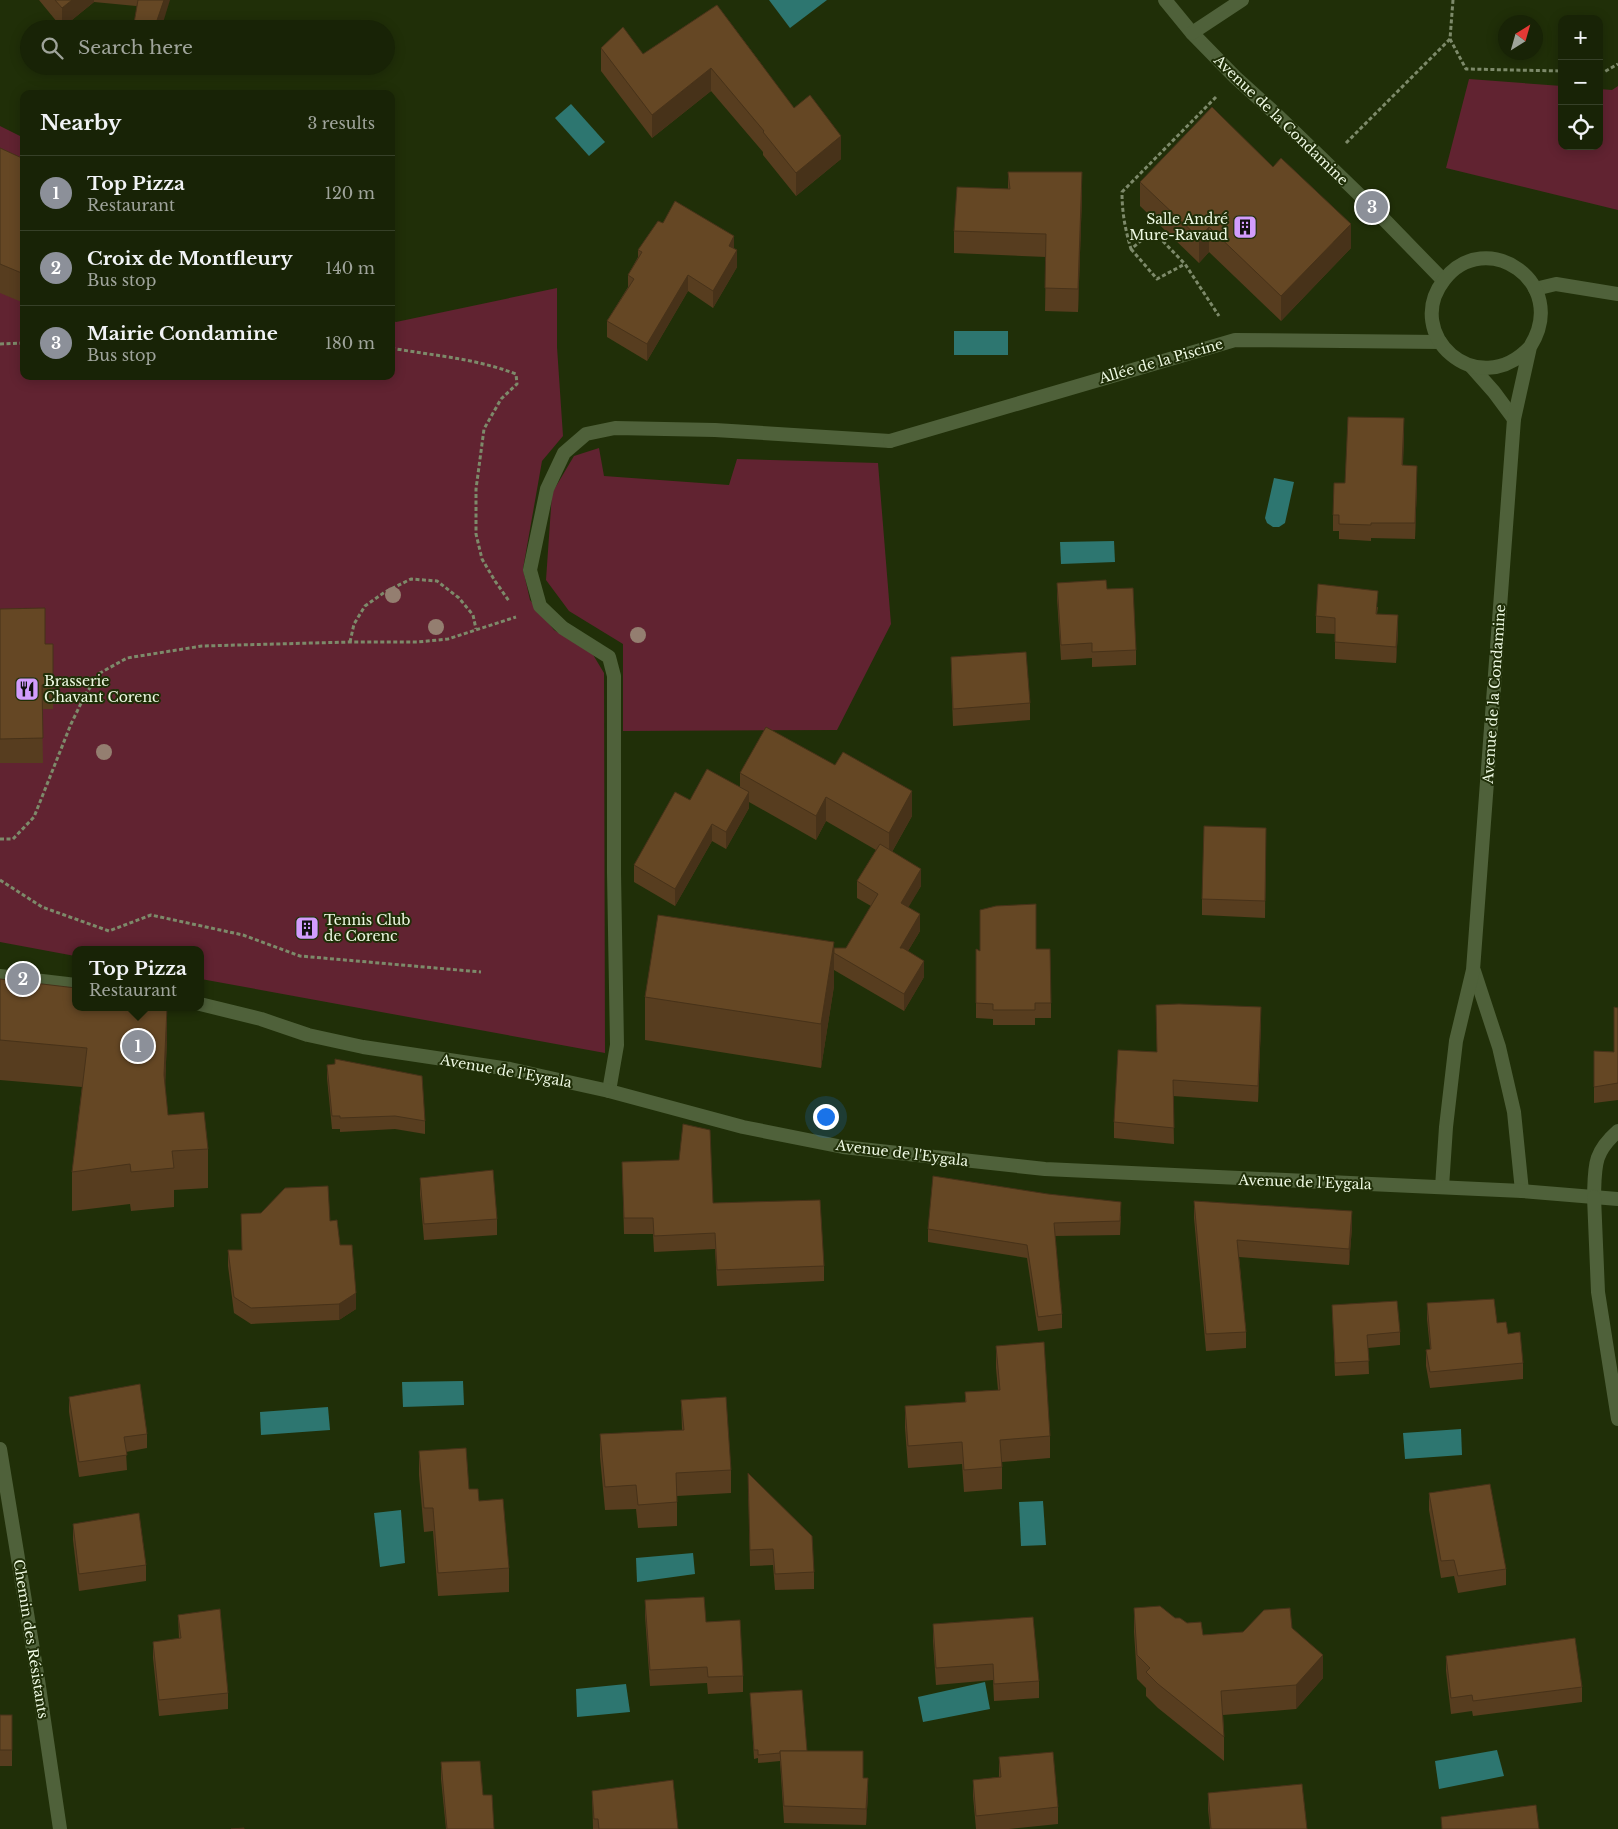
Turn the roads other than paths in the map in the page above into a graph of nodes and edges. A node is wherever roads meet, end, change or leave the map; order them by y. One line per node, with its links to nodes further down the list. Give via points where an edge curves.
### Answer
1 (1165, 0): 3 (street, Avenue de la Condamine)
2 (1242, 0): 3 (street)
3 (1192, 33): 4 (street, Avenue de la Condamine)
4 (1443, 280): 5 (street, Avenue de la Condamine, via 1470,261 1487,259 1504,262 1519,270); 7 (street, Avenue de la Condamine, via 1432,311)
5 (1535, 288): 6 (street, via 1556,284); 8 (street, Avenue de la Condamine, via 1540,298 1542,319)
6 (1618, 294)
7 (1440, 342): 9 (street, Avenue de la Condamine, via 1454,357); 15 (street, Allée de la Piscine, via 1235,340 890,442 715,430 615,428 586,434 564,453 547,489 530,570 540,606 564,628 609,657 614,676 617,1045)
8 (1530, 347): 9 (street, Avenue de la Condamine, via 1504,366); 10 (street, Avenue de la Condamine)
9 (1472, 366): 10 (street, Avenue de la Condamine)
10 (1514, 418): 11 (street, Avenue de la Condamine)
11 (1474, 970): 17 (street, Avenue de la Condamine, via 1456,1042); 18 (street, Avenue de la Condamine, via 1499,1047 1514,1112)
12 (0, 976): 13 (street)
13 (72, 985)
14 (204, 1005): 15 (street, Avenue de l'Eygala, via 363,1047 510,1069)
15 (609, 1091): 17 (street, Avenue de l'Eygala, via 743,1127 853,1148 1045,1169)
16 (1618, 1131): 19 (street, via 1601,1147 1595,1166)
17 (1442, 1187): 18 (street, Avenue de l'Eygala)
18 (1522, 1191): 19 (street, Avenue de l'Eygala)
19 (1594, 1197): 20 (street, Avenue de l'Eygala); 21 (street, via 1598,1292)
20 (1618, 1199)
21 (1618, 1419)
22 (0, 1449): 23 (street, Chemin des Résistants)
23 (60, 1829)

